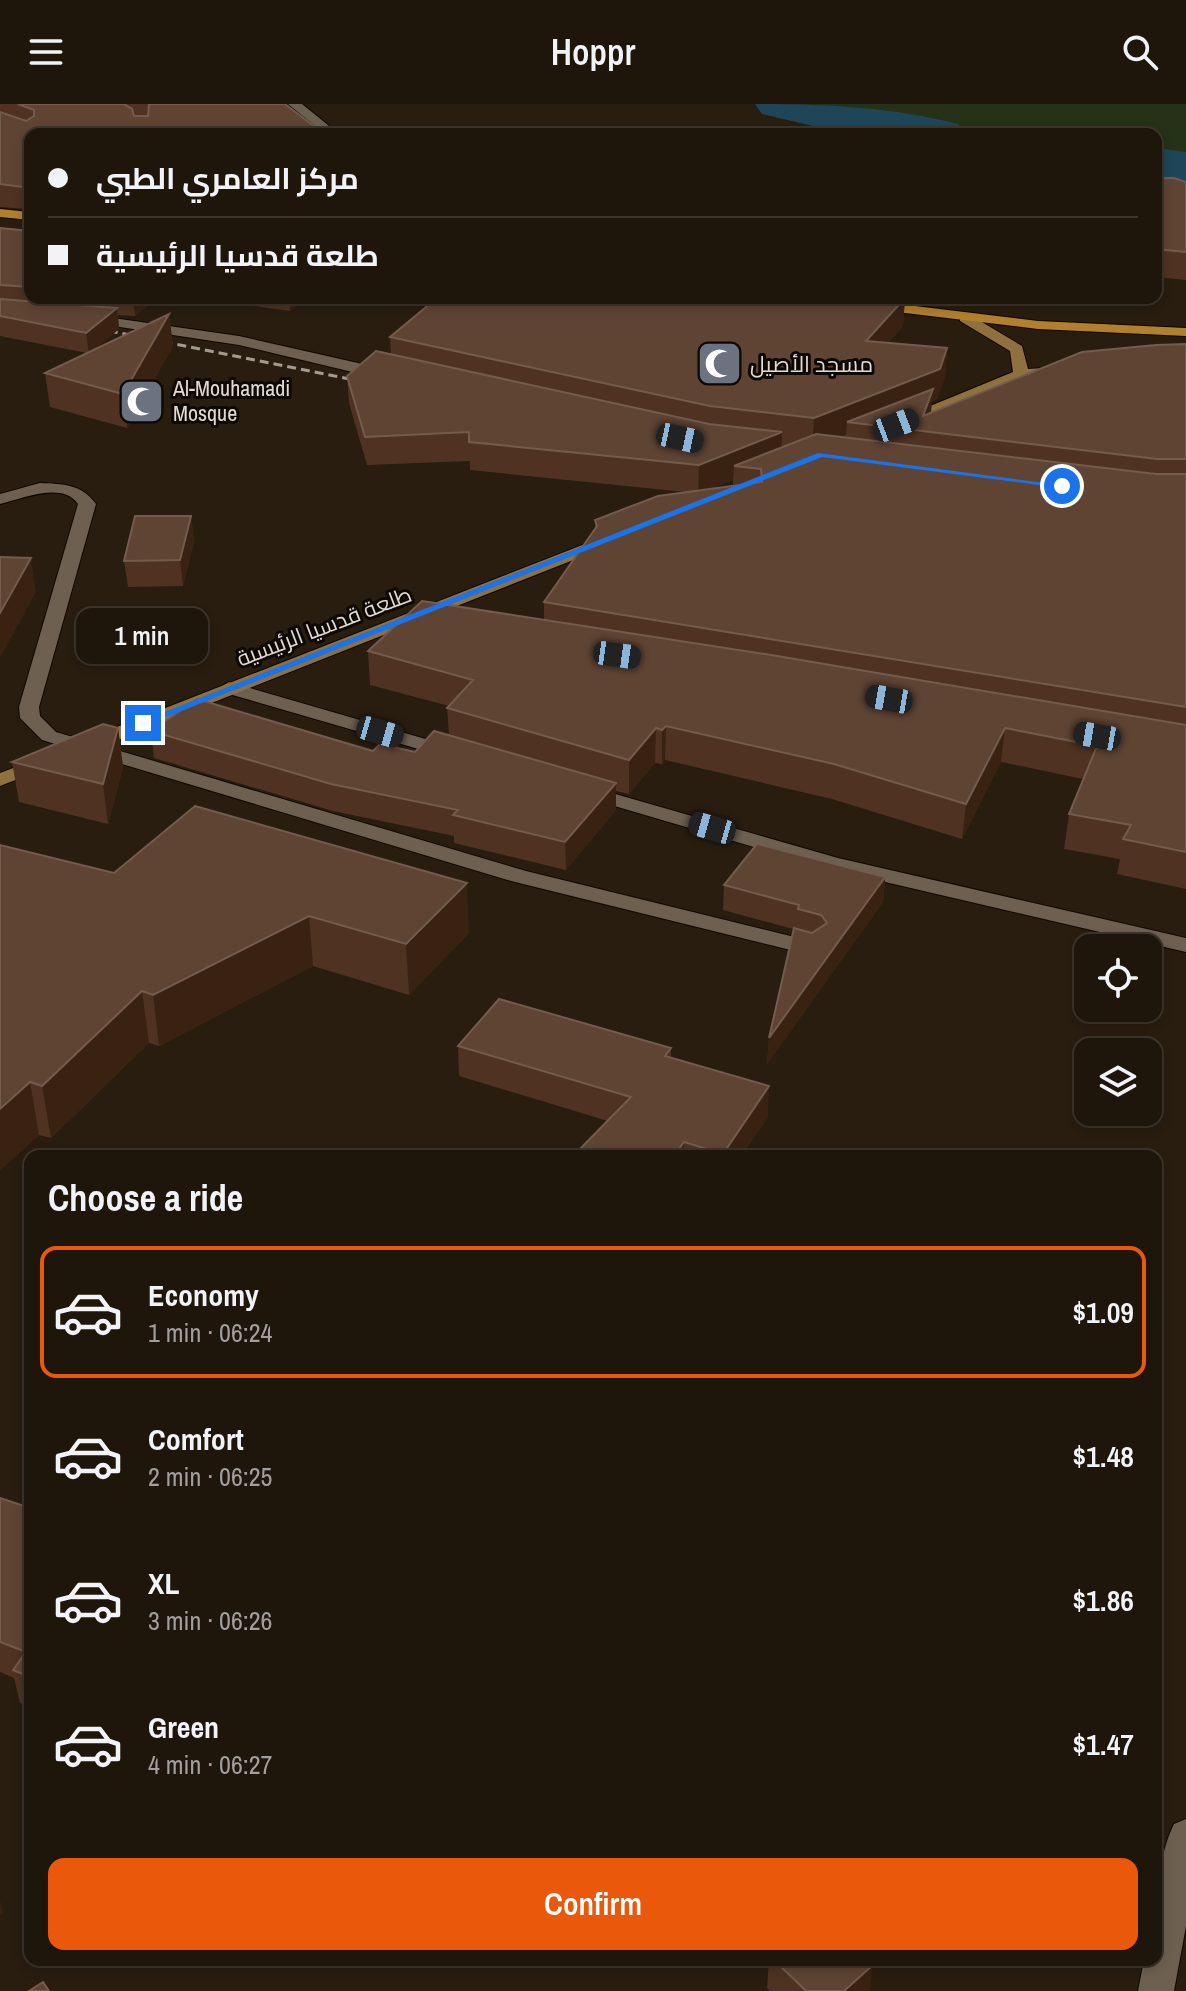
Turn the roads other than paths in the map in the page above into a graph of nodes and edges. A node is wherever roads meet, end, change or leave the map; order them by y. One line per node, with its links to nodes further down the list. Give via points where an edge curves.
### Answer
1 (294, 104): 2 (street)
2 (325, 128)
3 (0, 213): 4 (main road)
4 (24, 215)
5 (859, 304): 7 (main road)
6 (67, 316): 13 (street, via 179,327)
7 (965, 318): 8 (main road); 12 (main road, via 1017,349)
8 (1112, 329): 9 (main road); 10 (main road)
9 (1186, 332)
10 (1134, 343)
11 (1079, 371): 12 (main road)
12 (1021, 374): 14 (main road)
13 (406, 379)
14 (890, 428)
15 (0, 499): 20 (street, via 53,488 86,499 29,707 37,728)
16 (623, 534): 17 (main road, طلعة قدسيا الرئيسية)
17 (402, 622): 18 (street); 19 (main road, طلعة قدسيا الرئيسية)
18 (433, 627)
19 (229, 688): 20 (main road, طلعة قدسيا الرئيسية); 21 (street)
20 (85, 746): 22 (main road, طلعة قدسيا الرئيسية); 25 (street, via 519,876)
21 (471, 758)
22 (0, 780)
23 (561, 785): 24 (street, via 833,863)
24 (1186, 945)
25 (811, 948)
26 (1186, 1834): 27 (street)
27 (1162, 1960)
28 (1161, 1966): 29 (street)
29 (1156, 1991)

